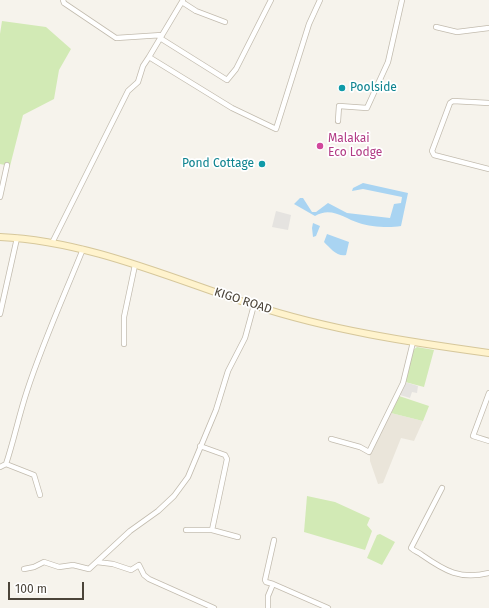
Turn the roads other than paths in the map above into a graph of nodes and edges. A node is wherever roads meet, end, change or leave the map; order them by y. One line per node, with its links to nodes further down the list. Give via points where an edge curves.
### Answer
1 (63, 0): 9 (street, via 116,38)
2 (271, 0): 9 (street, via 244,56 231,78 227,80)
3 (320, 0): 10 (street, via 309,24 276,129 232,108)
4 (402, 0): 12 (street, via 388,62 373,96 366,108 339,106)
5 (182, 1): 6 (street, via 196,11); 9 (street)
6 (225, 22)
7 (436, 27): 8 (street, via 457,32)
8 (489, 28)
9 (161, 37): 10 (street)
10 (149, 57): 18 (street, via 138,82 128,91)
11 (489, 103): 14 (street, via 450,103 432,151 434,155 448,160)
12 (338, 121)
13 (7, 165): 15 (street)
14 (489, 169)
15 (0, 197)
16 (0, 237): 17 (street, KIGO ROAD)
17 (17, 238): 18 (street, KIGO ROAD); 22 (street)
18 (52, 243): 19 (street, KIGO ROAD)
19 (83, 249): 20 (street, KIGO ROAD); 30 (street, via 27,391)
20 (135, 265): 21 (street, KIGO ROAD); 24 (street, via 124,317)
21 (254, 306): 23 (street, KIGO ROAD, via 343,329); 29 (street, via 245,338 228,371 216,410)
22 (0, 314)
23 (413, 342): 25 (street, KIGO ROAD); 27 (street, via 403,383 369,452)
24 (124, 344)
25 (489, 353)
26 (489, 393): 28 (street, via 473,436)
27 (331, 438)
28 (489, 441)
29 (200, 446): 35 (street, via 225,455 228,459); 38 (street, via 188,477 174,496 130,531)
30 (6, 464): 31 (street); 33 (street, via 34,475)
31 (0, 467)
32 (442, 488): 40 (street, via 411,548 449,572 471,576)
33 (40, 495)
34 (186, 530): 35 (street)
35 (212, 530): 36 (street)
36 (238, 537)
37 (274, 540): 41 (street, via 265,580)
38 (97, 562): 39 (street, via 87,569 73,565 59,567 44,562); 42 (street, via 131,570 139,565 149,580)
39 (24, 569)
40 (489, 573)
41 (273, 584): 43 (street, via 268,596); 44 (street)
42 (214, 608)
43 (268, 608)
44 (328, 608)

